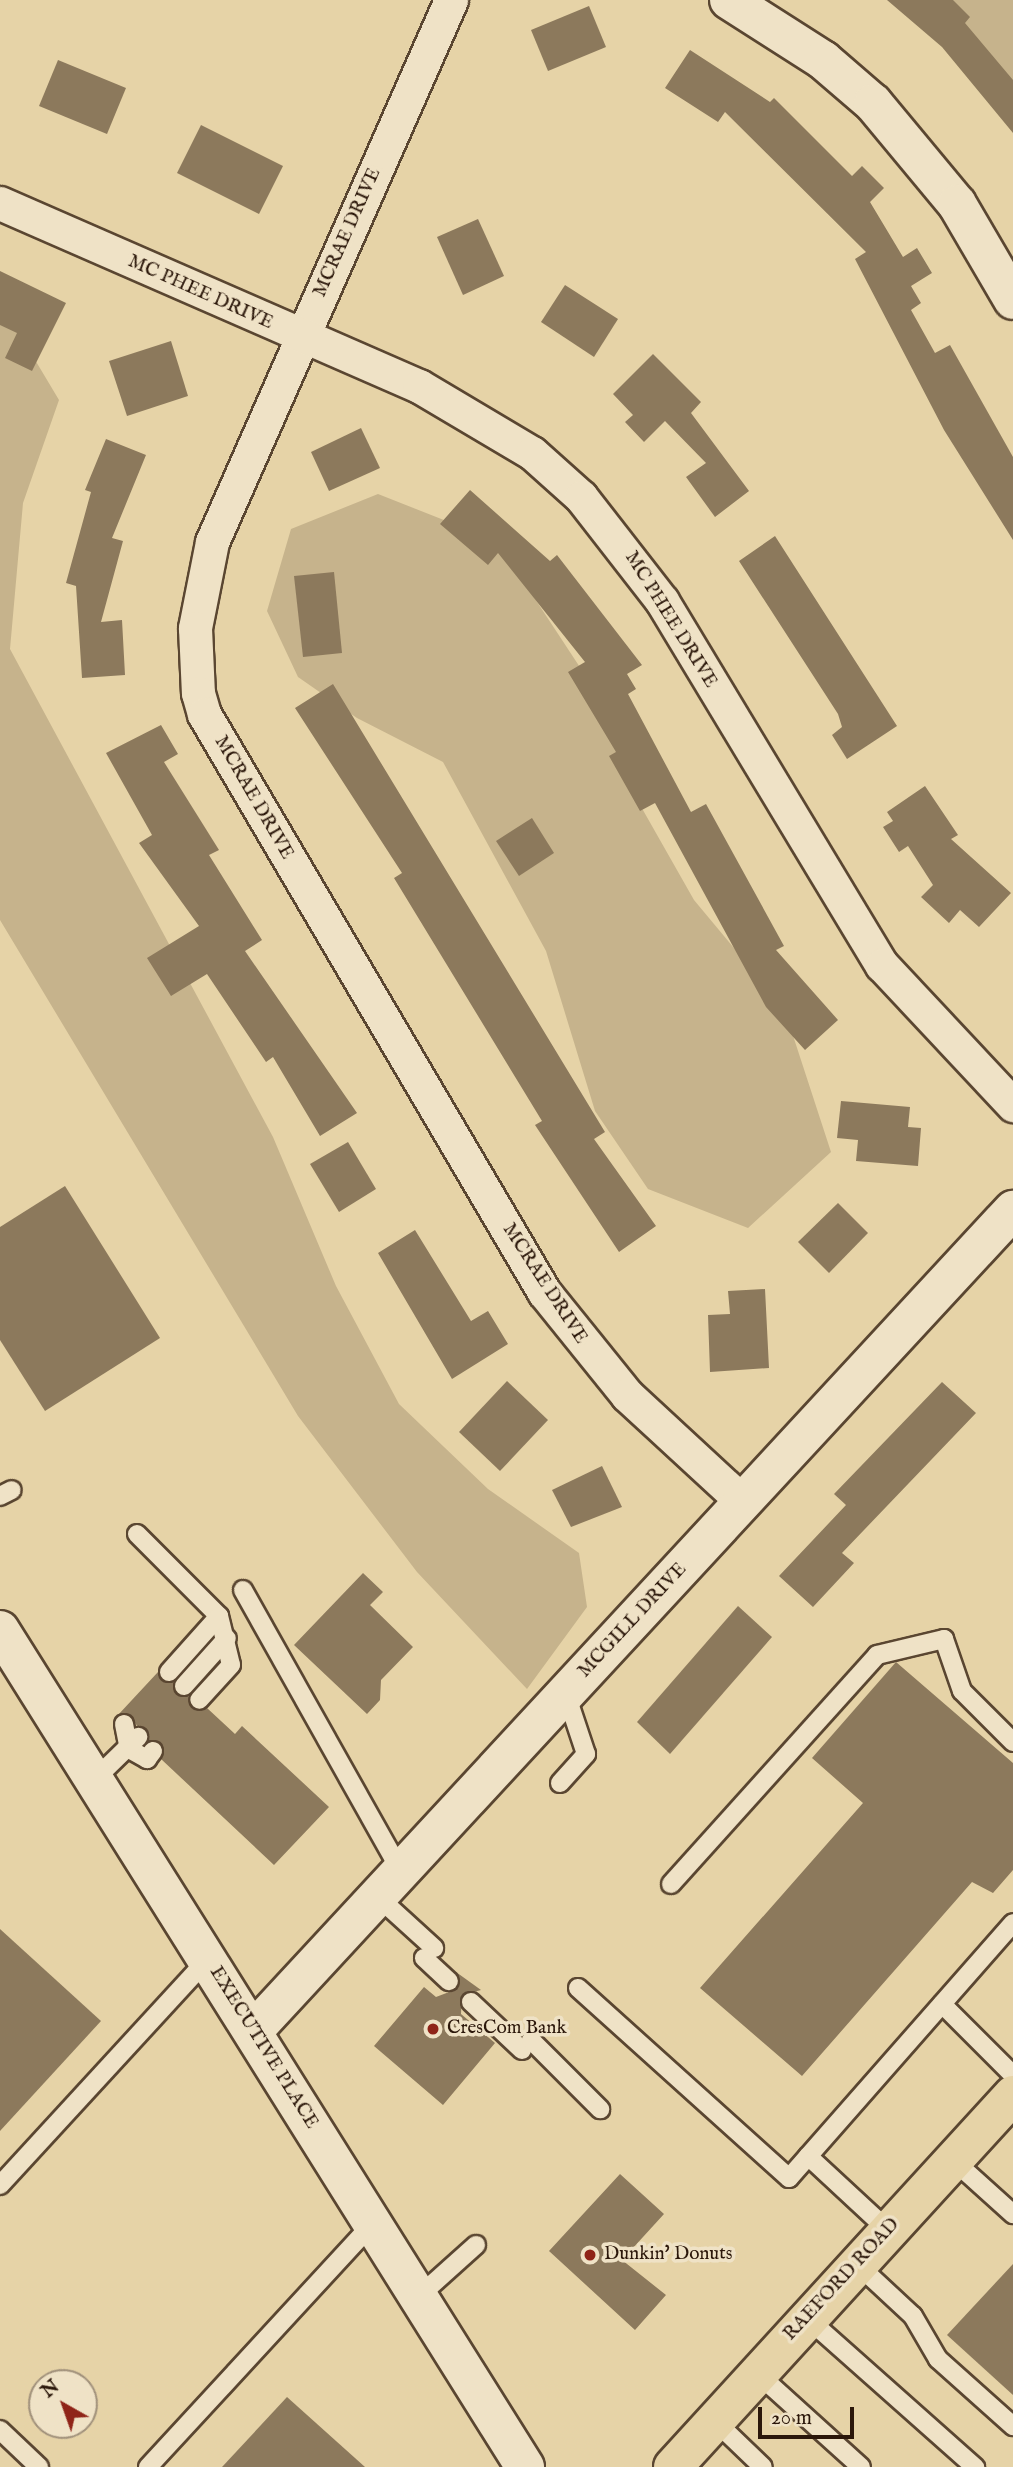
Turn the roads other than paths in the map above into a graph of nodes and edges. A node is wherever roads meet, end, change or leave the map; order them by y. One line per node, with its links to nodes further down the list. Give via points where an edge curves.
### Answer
1 (451, 0): 5 (street, MCRAE DRIVE)
2 (729, 0): 4 (street, via 823,60 873,103 957,204)
3 (0, 203): 5 (street, MC PHEE DRIVE)
4 (1013, 300)
5 (302, 337): 6 (street, MC PHEE DRIVE, via 477,417 581,497 662,601 882,965); 8 (street, MCRAE DRIVE, via 212,542 200,584 195,671 204,714 551,1301 627,1395)
6 (1013, 1105)
7 (1013, 1210): 8 (street, MCGILL DRIVE)
8 (743, 1502): 16 (street, MCGILL DRIVE)
9 (137, 1534): 11 (lane)
10 (243, 1590): 25 (lane)
11 (219, 1616): 13 (lane); 14 (lane)
12 (0, 1630): 22 (street, EXECUTIVE PLACE)
13 (227, 1638): 15 (lane); 17 (lane, via 231,1665)
14 (169, 1672)
15 (184, 1686)
16 (566, 1694): 23 (lane, via 586,1754); 25 (street, MCGILL DRIVE)
17 (199, 1700)
18 (124, 1724): 20 (lane)
19 (1013, 1742): 24 (lane, via 962,1691 944,1640 877,1655)
20 (133, 1743): 21 (lane, via 147,1759); 22 (lane)
21 (153, 1751)
22 (94, 1780): 27 (street, EXECUTIVE PLACE)
23 (560, 1783)
24 (671, 1884)
25 (389, 1885): 28 (lane); 32 (street, MCGILL DRIVE)
26 (1013, 1923): 31 (lane)
27 (208, 1959): 32 (street, EXECUTIVE PLACE); 37 (lane)
28 (449, 1981)
29 (578, 1988): 35 (lane, via 789,2178)
30 (471, 2002): 34 (lane)
31 (942, 2004): 33 (lane); 35 (lane)
32 (253, 2031): 39 (street, EXECUTIVE PLACE)
33 (1010, 2099): 36 (main road, RAEFORD ROAD)
34 (600, 2109)
35 (808, 2156): 40 (lane)
36 (953, 2160): 38 (lane); 40 (main road, RAEFORD ROAD)
37 (0, 2185)
38 (1013, 2214)
39 (372, 2224): 43 (street, EXECUTIVE PLACE); 50 (lane)
40 (888, 2230): 42 (main road, RAEFORD ROAD)
41 (477, 2245): 43 (lane)
42 (857, 2264): 44 (main road, RAEFORD ROAD); 47 (lane, via 913,2316 938,2358)
43 (418, 2297): 51 (street, EXECUTIVE PLACE)
44 (807, 2318): 45 (main road, RAEFORD ROAD); 55 (lane)
45 (757, 2373): 46 (main road, RAEFORD ROAD); 54 (lane)
46 (715, 2421): 52 (main road, RAEFORD ROAD); 53 (lane)
47 (1013, 2426)
48 (0, 2430): 49 (lane)
49 (39, 2467)
50 (148, 2467)
51 (525, 2467)
52 (673, 2467)
53 (763, 2467)
54 (861, 2467)
55 (975, 2467)

